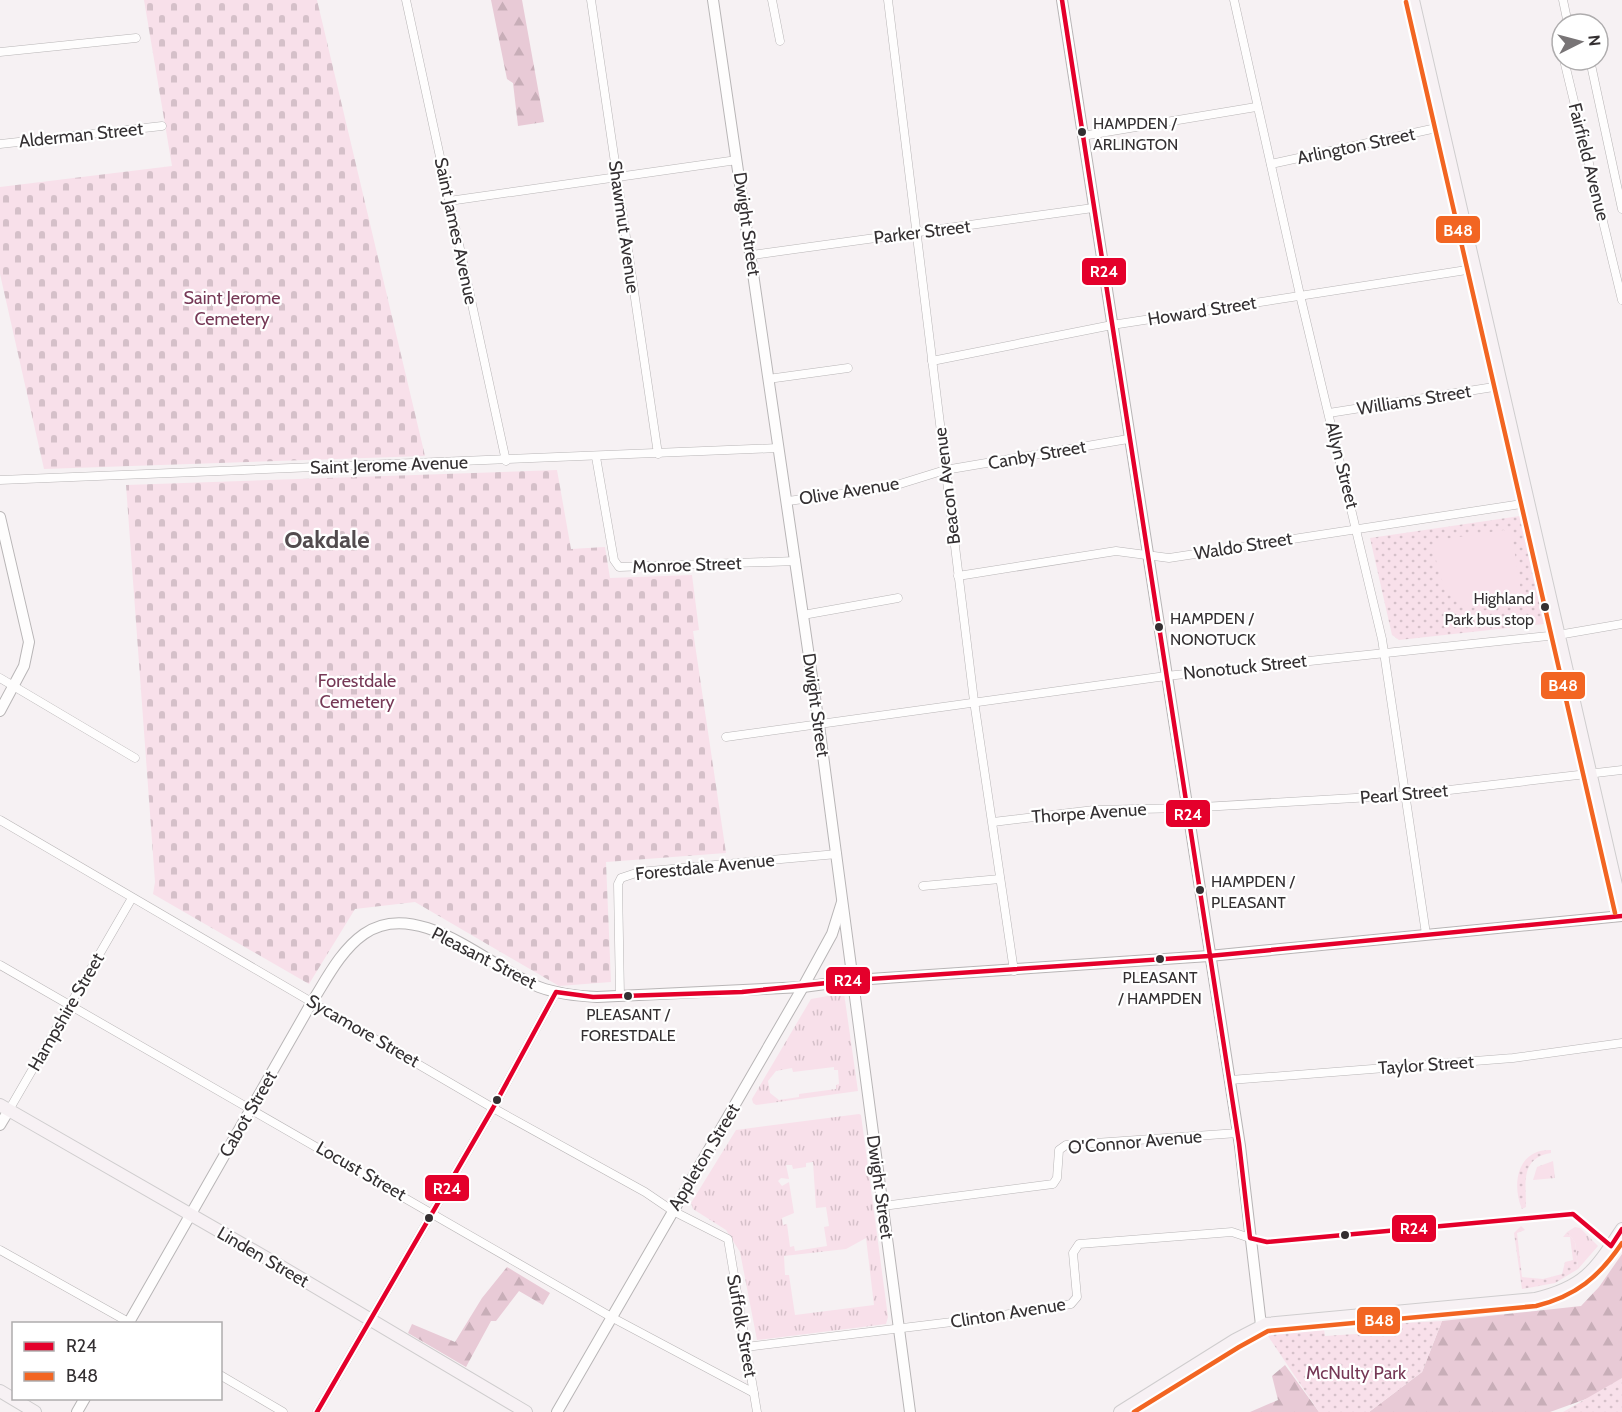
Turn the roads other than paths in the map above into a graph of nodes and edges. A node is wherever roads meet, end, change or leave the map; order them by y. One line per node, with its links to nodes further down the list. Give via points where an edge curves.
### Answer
1 (406, 0): 22 (street, Saint James Avenue)
2 (591, 0): 21 (street, Shawmut Avenue)
3 (713, 0): 19 (main road, Dwight Street)
4 (772, 0): 10 (street)
5 (888, 0): 25 (street, Beacon Avenue)
6 (1062, 0): 17 (main road)
7 (1234, 0): 14 (street, Allyn Street)
8 (1413, 0): 16 (main road)
9 (136, 38): 11 (street)
10 (780, 41)
11 (0, 52)
12 (1567, 72): 29 (street, Fairfield Avenue)
13 (1593, 72): 24 (street, Fairfield Avenue)
14 (1256, 107): 17 (street); 20 (street, Allyn Street)
15 (162, 126): 18 (street, Alderman Street)
16 (1441, 128): 20 (street, Arlington Street); 27 (main road)
17 (1082, 136): 23 (main road)
18 (0, 144)
19 (737, 159): 21 (street); 26 (main road, Dwight Street)
20 (1271, 164): 28 (street, Allyn Street)
21 (617, 177): 22 (street); 38 (street, Shawmut Avenue)
22 (449, 201): 40 (street, Saint James Avenue)
23 (1093, 208): 25 (street, Parker Street); 30 (main road)
24 (1622, 210)
25 (917, 232): 26 (street, Parker Street); 31 (street, Beacon Avenue)
26 (752, 255): 33 (main road, Dwight Street)
27 (1473, 269): 28 (street, Howard Street); 34 (main road)
28 (1300, 295): 30 (street, Howard Street); 35 (street, Allyn Street)
29 (1622, 300)
30 (1112, 325): 31 (street, Howard Street); 36 (main road)
31 (932, 361): 41 (street, Beacon Avenue)
32 (848, 368): 33 (street)
33 (768, 379): 37 (main road, Dwight Street)
34 (1500, 386): 35 (street, Williams Street); 44 (main road)
35 (1329, 413): 46 (street, Allyn Street)
36 (1128, 439): 41 (street, Canby Street); 47 (main road)
37 (778, 448): 38 (street, Saint Jerome Avenue); 43 (main road, Dwight Street)
38 (658, 454): 39 (street, Saint Jerome Avenue)
39 (596, 457): 40 (street, Saint Jerome Avenue); 48 (street, Monroe Street, via 614,560 619,567)
40 (506, 461): 42 (street, Saint Jerome Avenue)
41 (945, 470): 43 (street, Olive Avenue, via 887,488); 49 (street, Beacon Avenue)
42 (0, 480)
43 (788, 501): 48 (main road, Dwight Street)
44 (1528, 503): 46 (street, Waldo Street); 53 (main road)
45 (0, 517): 57 (main road, via 29,642 24,666)
46 (1357, 529): 47 (street, Waldo Street, via 1169,558); 54 (street, Allyn Street)
47 (1147, 554): 49 (street, Waldo Street, via 1116,551); 55 (main road)
48 (796, 561): 51 (main road, Dwight Street)
49 (958, 576): 58 (street, Beacon Avenue)
50 (898, 598): 51 (street)
51 (803, 615): 60 (main road, Dwight Street)
52 (1622, 624): 53 (street, Nonotuck Street)
53 (1558, 634): 54 (street, Nonotuck Street); 64 (main road)
54 (1384, 652): 55 (street, Nonotuck Street); 65 (street, Allyn Street)
55 (1166, 676): 58 (street, Nonotuck Street); 66 (main road)
56 (0, 678): 57 (street)
57 (14, 686): 59 (main road); 62 (street)
58 (974, 701): 60 (street, Nonotuck Street); 68 (street, Beacon Avenue)
59 (0, 711)
60 (819, 725): 61 (street, Nonotuck Street); 69 (main road, Dwight Street)
61 (726, 737)
62 (135, 758)
63 (1622, 770): 64 (street, Pearl Street)
64 (1590, 774): 65 (street, Pearl Street); 74 (main road)
65 (1406, 795): 66 (street, Pearl Street); 76 (street, Allyn Street)
66 (1185, 808): 68 (street, Thorpe Avenue, via 1094,810); 77 (main road)
67 (0, 820): 72 (street, Sycamore Street)
68 (993, 822): 70 (street, Beacon Avenue)
69 (837, 854): 73 (main road, Dwight Street); 83 (street, Forestdale Avenue, via 639,872 621,878)
70 (1000, 879): 71 (street); 79 (street, Beacon Avenue)
71 (923, 886)
72 (132, 898): 84 (street, Sycamore Street); 85 (street, Hampshire Street)
73 (843, 899): 80 (main road, Dwight Street); 81 (main road, Appleton Street, via 832,934)
74 (1622, 913): 76 (main road, Pleasant Street)
75 (387, 924): 82 (main road, Pleasant Street, via 406,921 438,932 537,986); 84 (main road, Cabot Street, via 364,934 345,952)
76 (1426, 934): 77 (main road, Pleasant Street)
77 (1209, 957): 79 (main road, Pleasant Street); 87 (main road)
78 (0, 965): 85 (street, Locust Street)
79 (1014, 971): 80 (main road, Pleasant Street)
80 (855, 980): 81 (main road, Pleasant Street); 93 (main road, Dwight Street)
81 (803, 987): 83 (main road, Pleasant Street); 94 (main road, Appleton Street)
82 (556, 992): 83 (main road, Pleasant Street); 89 (street)
83 (620, 996)
84 (312, 1002): 89 (street, Sycamore Street); 90 (main road, Cabot Street)
85 (71, 1004): 88 (street, Hampshire Street); 90 (street, Locust Street)
86 (1622, 1043): 87 (street, Taylor Street, via 1513,1058)
87 (1230, 1080): 92 (main road)
88 (5, 1108): 91 (main road, Hampshire Street); 96 (main road, Linden Street)
89 (493, 1108): 94 (street, Sycamore Street); 95 (street)
90 (252, 1109): 95 (street, Locust Street); 96 (main road, Cabot Street)
91 (0, 1125)
92 (1238, 1133): 93 (street, O'Connor Avenue, via 1066,1145 1059,1150 1053,1184); 98 (main road)
93 (883, 1206): 106 (main road, Dwight Street)
94 (673, 1211): 99 (street, Sycamore Street); 101 (main road, Appleton Street)
95 (432, 1212): 101 (street, Locust Street); 102 (street)
96 (190, 1215): 102 (main road, Linden Street); 104 (main road, Cabot Street)
97 (1622, 1229): 105 (main road, via 1595,1268 1562,1293 1535,1299)
98 (1250, 1238): 105 (main road); 106 (street, Clinton Avenue, via 1232,1232 1078,1244 1073,1252 1077,1297 1071,1304)
99 (728, 1239): 107 (street, Suffolk Street)
100 (0, 1250): 103 (street)
101 (613, 1318): 109 (street, Locust Street); 115 (main road, Appleton Street)
102 (369, 1320): 113 (street); 114 (main road, Linden Street)
103 (128, 1322)
104 (131, 1322)
105 (1261, 1325): 118 (main road)
106 (899, 1328): 107 (street, Clinton Avenue); 117 (main road, Dwight Street)
107 (746, 1347): 109 (street, Suffolk Street)
108 (222, 1375): 112 (street)
109 (754, 1393): 116 (street, Suffolk Street)
110 (15, 1400): 111 (main road)
111 (35, 1412)
112 (283, 1412)
113 (317, 1412)
114 (526, 1412)
115 (557, 1412)
116 (757, 1412)
117 (910, 1412)
118 (1120, 1412)

